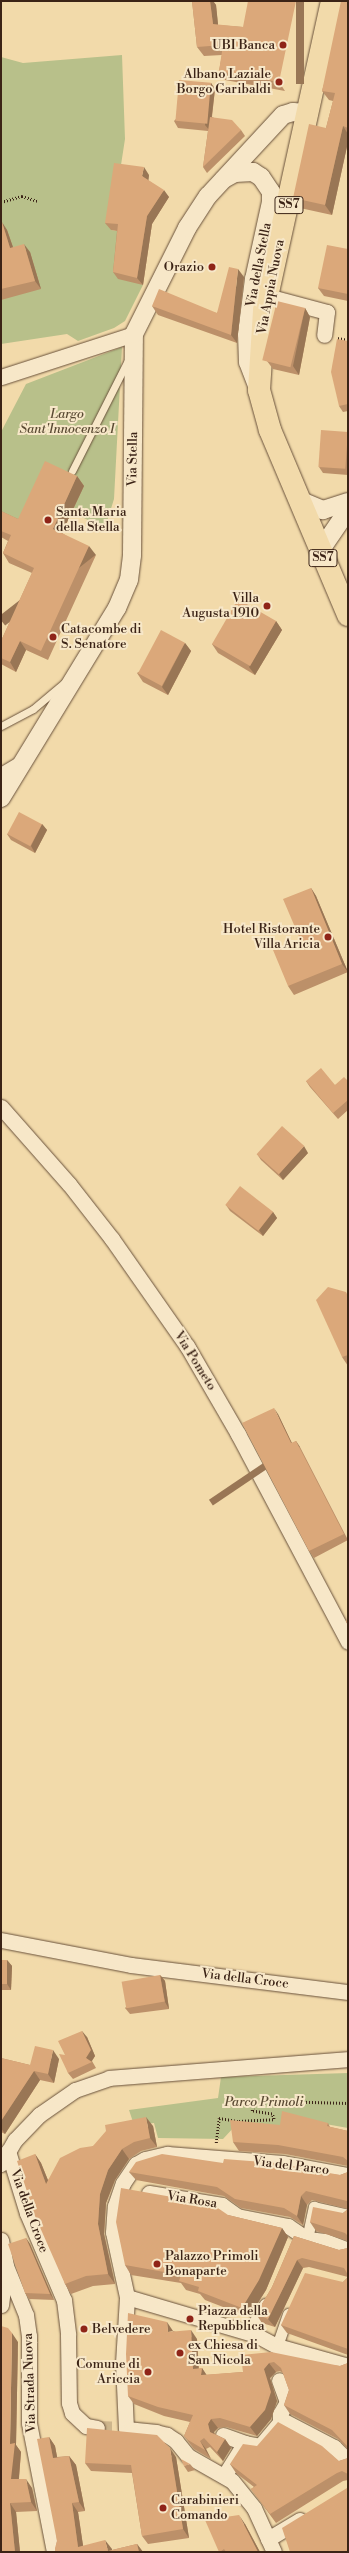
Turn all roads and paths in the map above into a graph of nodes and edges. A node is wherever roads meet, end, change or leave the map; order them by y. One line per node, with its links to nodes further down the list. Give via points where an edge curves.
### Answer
1 (332, 1): 2 (main road, SS7)
2 (309, 113): 3 (street, via 293,112 283,115); 6 (main road, Via Appia Nuova / SS7)
3 (223, 180): 8 (street, Via Stella, via 208,196 187,228); 10 (street, Via della Stella, via 235,173 253,172 262,177 271,192 254,279 247,334 248,362)
4 (37, 201): 5 (path, via 22,196)
5 (1, 202)
6 (267, 296): 7 (street, via 327,312); 10 (main road, Via Appia Nuova / SS7, via 260,341)
7 (324, 335)
8 (134, 342): 9 (street); 11 (lane); 17 (street, Via Stella, via 130,572 121,600)
9 (1, 377)
10 (259, 390): 12 (main road, Via Appia Nuova / SS7, via 270,430)
11 (72, 471)
12 (299, 500): 13 (street, via 323,510); 15 (main road, Via Appia Nuova / SS7)
13 (348, 502)
14 (348, 510): 15 (street)
15 (320, 552): 16 (main road, Via Appia Nuova / SS7)
16 (348, 615)
17 (81, 669): 18 (lane, via 33,709); 19 (street, Via Stella)
18 (1, 726)
19 (26, 760): 20 (street); 21 (street, Via Stella)
20 (1, 775)
21 (1, 798)
22 (1, 1107): 23 (street, Via Pometo, via 69,1184 117,1245 187,1346 238,1434)
23 (348, 1642)
24 (1, 1940): 25 (street, Via della Croce, via 131,1965)
25 (348, 1992)
26 (348, 2059): 29 (street, Via della Croce, via 109,2078 75,2090 50,2106 25,2129)
27 (348, 2103): 28 (path, via 276,2101 253,2105 252,2111 272,2114 274,2119 239,2121 220,2118)
28 (213, 2157): 30 (street, Via del Parco, via 283,2163); 31 (street, Via del Parco, via 167,2154 145,2159 129,2172)
29 (4, 2158): 46 (street, Via della Croce, via 64,2300 68,2335 69,2403 72,2413 86,2426)
30 (348, 2175)
31 (121, 2187): 33 (street, Via Rosa, via 222,2205 236,2216 288,2226); 38 (street, Via del Parco, via 115,2206 113,2232)
32 (348, 2215): 33 (street, via 314,2207)
33 (299, 2239): 35 (street, Via Rosa, via 325,2242)
34 (1, 2240): 36 (street, Via Strada Nuova)
35 (348, 2250)
36 (6, 2266): 39 (street); 53 (street, Via Strada Nuova, via 26,2315 29,2336 29,2424)
37 (272, 2293): 41 (street)
38 (127, 2297): 41 (street); 50 (street, Via del Parco, via 122,2363 126,2429 156,2432 167,2436 176,2441 188,2456)
39 (1, 2305)
40 (293, 2305): 42 (street)
41 (248, 2332): 42 (street)
42 (277, 2346): 43 (street)
43 (348, 2366)
44 (279, 2380): 45 (street, via 287,2402)
45 (280, 2419): 48 (street, via 260,2446); 49 (street)
46 (97, 2428)
47 (223, 2435): 48 (street)
48 (245, 2443): 50 (street)
49 (345, 2454)
50 (224, 2476): 52 (street, via 248,2498)
51 (316, 2510): 52 (street)
52 (271, 2545)
53 (54, 2552)

